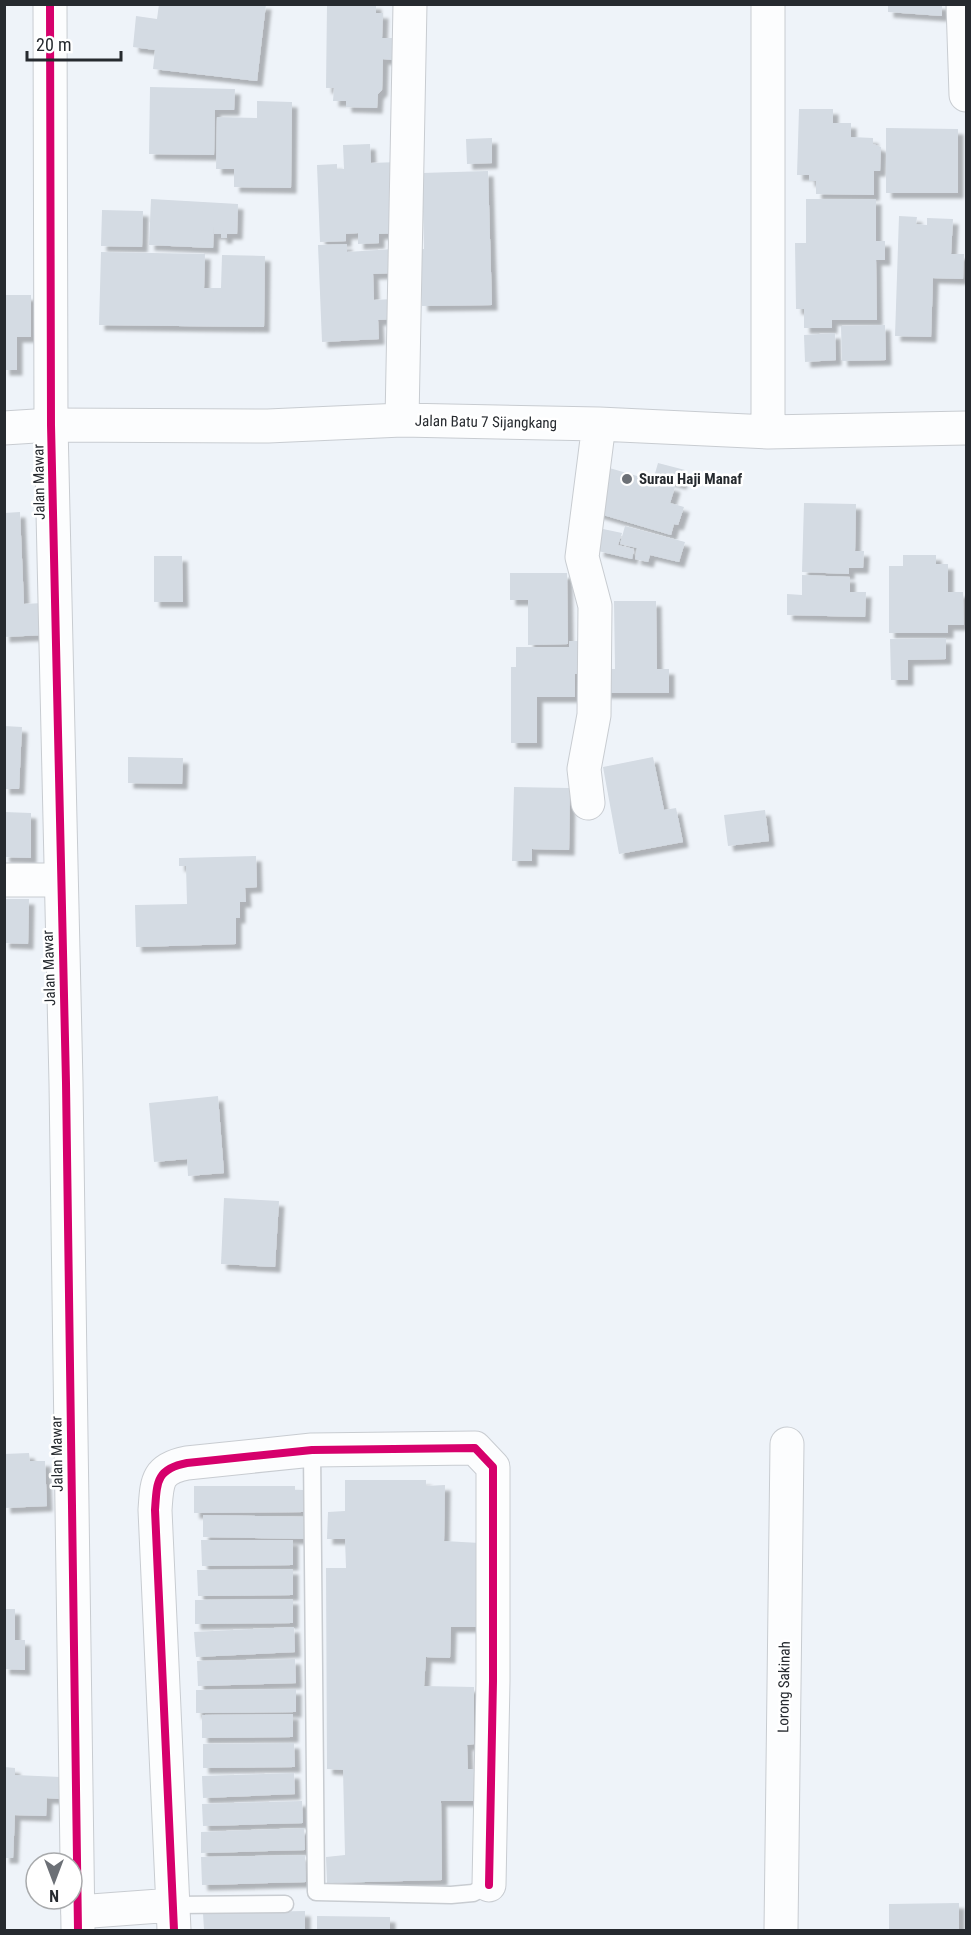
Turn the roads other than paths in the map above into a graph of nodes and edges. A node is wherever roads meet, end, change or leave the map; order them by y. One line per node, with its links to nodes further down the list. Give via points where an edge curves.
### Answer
1 (50, 4): 8 (street, Jalan Mawar)
2 (410, 4): 6 (street)
3 (768, 4): 11 (street)
4 (963, 4): 5 (street)
5 (966, 95)
6 (402, 420): 7 (street, Jalan Batu 7 Sijangkang); 8 (street, Jalan Batu 7 Sijangkang, via 268,426)
7 (599, 424): 11 (street, Jalan Batu 7 Sijangkang); 12 (street, via 582,557 595,606 594,715 584,769)
8 (51, 425): 9 (street, Jalan Batu 7 Sijangkang); 14 (street, Jalan Mawar)
9 (4, 428)
10 (966, 428): 11 (street, Jalan Batu 7 Sijangkang)
11 (768, 432)
12 (588, 803)
13 (4, 880): 14 (street)
14 (60, 880): 20 (street, Jalan Mawar)
15 (786, 1444): 21 (street, Lorong Sakinah)
16 (312, 1450): 17 (street, via 475,1448 493,1467); 17 (lane, via 316,1892 451,1895 473,1893); 19 (street, via 172,1466 161,1475 156,1491)
17 (489, 1884)
18 (285, 1904): 19 (lane)
19 (174, 1918): 20 (street)
20 (78, 1921)
21 (781, 1930)

